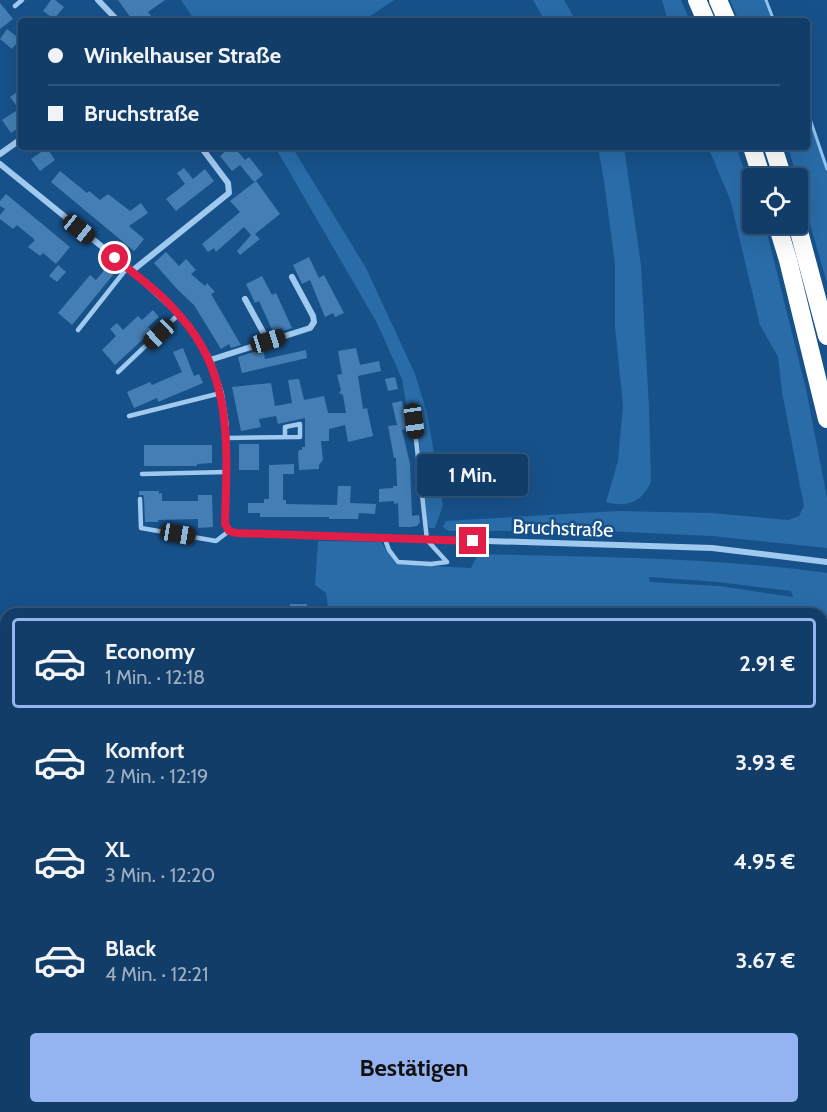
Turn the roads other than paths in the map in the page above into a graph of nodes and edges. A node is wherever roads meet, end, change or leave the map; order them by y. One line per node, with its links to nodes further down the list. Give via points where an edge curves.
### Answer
1 (22, 0): 5 (lane)
2 (98, 0): 6 (street)
3 (697, 0): 7 (highway)
4 (718, 0): 8 (highway)
5 (15, 6)
6 (114, 18)
7 (705, 18)
8 (726, 18)
9 (18, 141): 13 (street)
10 (203, 150): 19 (street, via 228,183 230,193)
11 (754, 150): 15 (highway)
12 (774, 150): 16 (highway)
13 (0, 154)
14 (0, 164): 19 (street)
15 (759, 168)
16 (780, 168)
17 (780, 234): 30 (highway)
18 (800, 234): 24 (highway)
19 (130, 270): 22 (street); 23 (lane)
20 (292, 277): 25 (street, via 314,322 310,328)
21 (245, 299): 25 (street)
22 (179, 314): 26 (street); 27 (lane)
23 (78, 330)
24 (827, 336)
25 (268, 341): 26 (street)
26 (210, 360): 28 (street)
27 (118, 372)
28 (221, 393): 29 (lane); 33 (street)
29 (129, 416)
30 (827, 419)
31 (414, 421): 39 (lane)
32 (285, 437): 33 (lane)
33 (226, 438): 34 (street)
34 (226, 472): 35 (lane); 37 (street, via 225,524)
35 (142, 474)
36 (140, 499): 37 (lane, via 141,528 216,541)
37 (229, 531): 38 (street, Bruchstraße)
38 (384, 537): 39 (street, Bruchstraße); 39 (lane, via 398,562 447,562)
39 (427, 540): 40 (street, Bruchstraße, via 712,548)
40 (825, 561)

